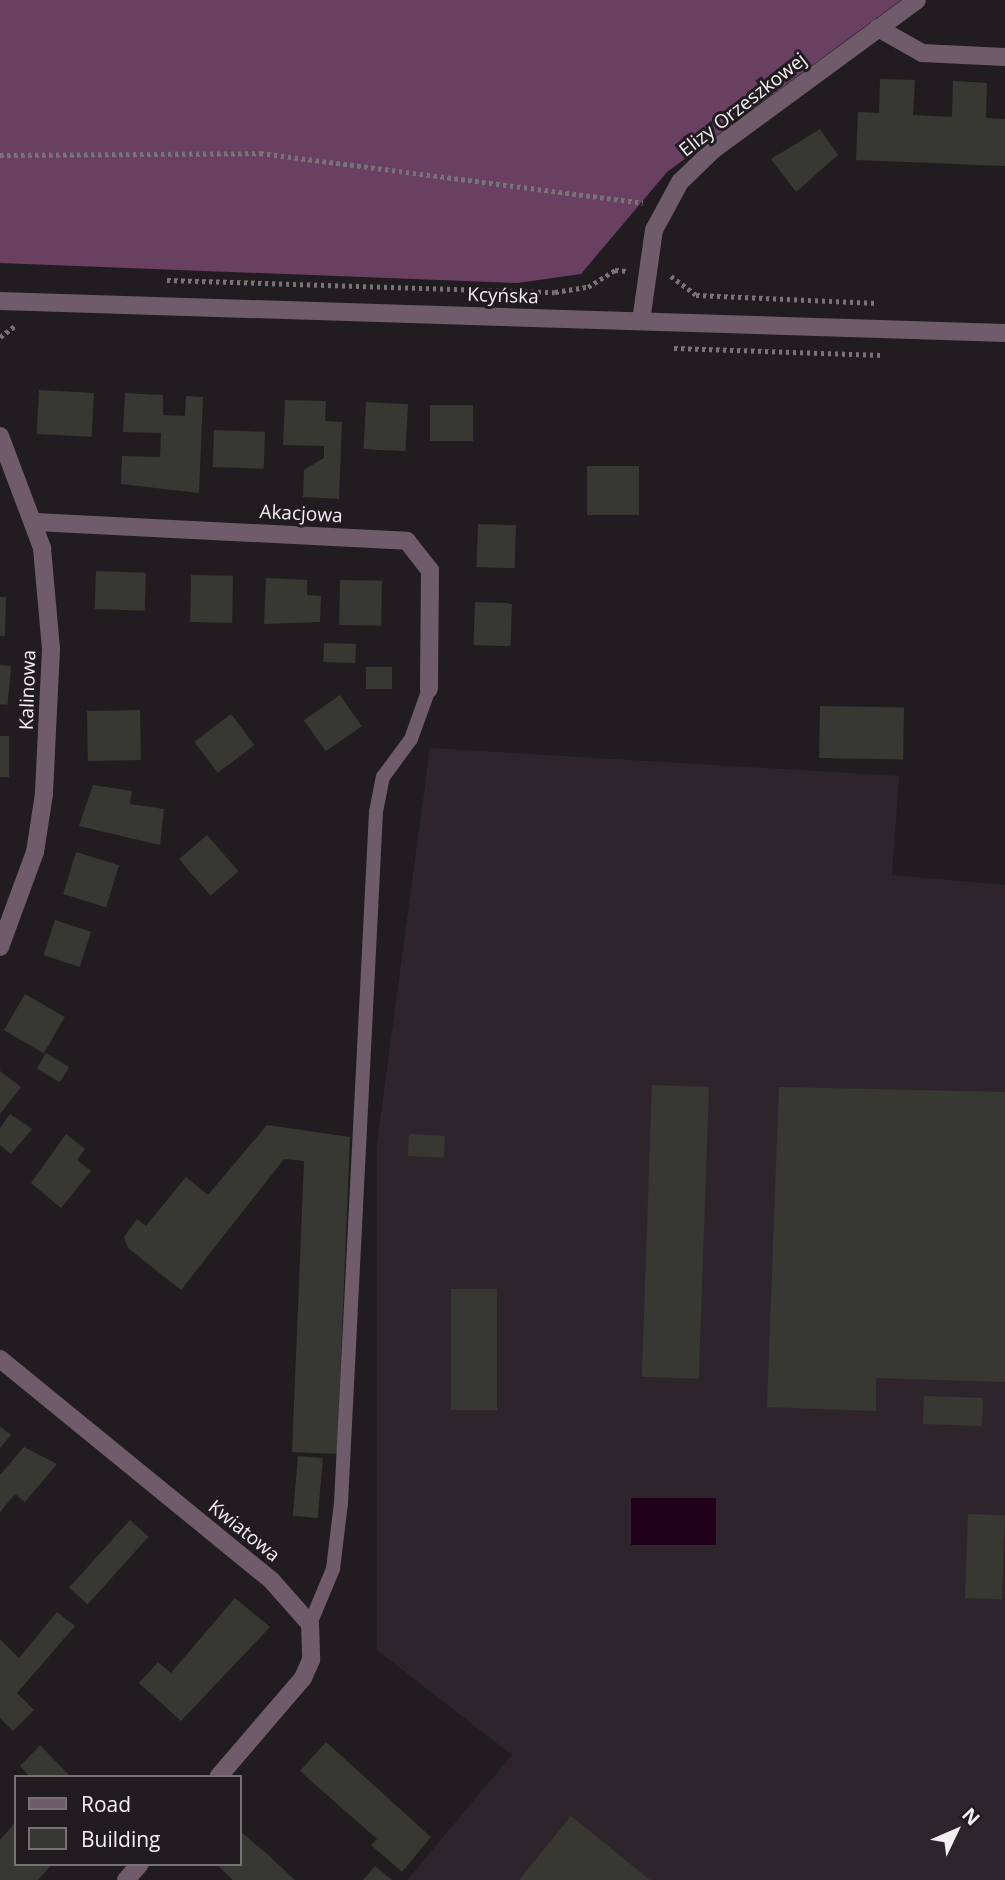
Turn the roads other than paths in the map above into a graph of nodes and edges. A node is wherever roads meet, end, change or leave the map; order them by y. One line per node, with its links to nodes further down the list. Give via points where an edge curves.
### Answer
1 (916, 0): 2 (street, Elizy Orzeszkowej)
2 (878, 28): 3 (street, via 922,53); 5 (street, Elizy Orzeszkowej, via 713,150 665,206 646,274)
3 (1005, 57)
4 (0, 301): 5 (street, Kcyńska)
5 (641, 321): 6 (street, Kcyńska)
6 (1005, 333)
7 (0, 436): 8 (street, Kalinowa)
8 (35, 522): 9 (street, Akacjowa, via 407,541 430,570); 10 (street, Kalinowa, via 51,649 44,794 34,852)
9 (429, 689): 12 (lane, via 411,739 383,777 376,812 341,1503 333,1569)
10 (0, 947)
11 (0, 1359): 12 (street, Kwiatowa, via 272,1581)
12 (310, 1623): 13 (street, via 312,1660 303,1678)
13 (220, 1775)
14 (138, 1866): 15 (street)
15 (126, 1880)

